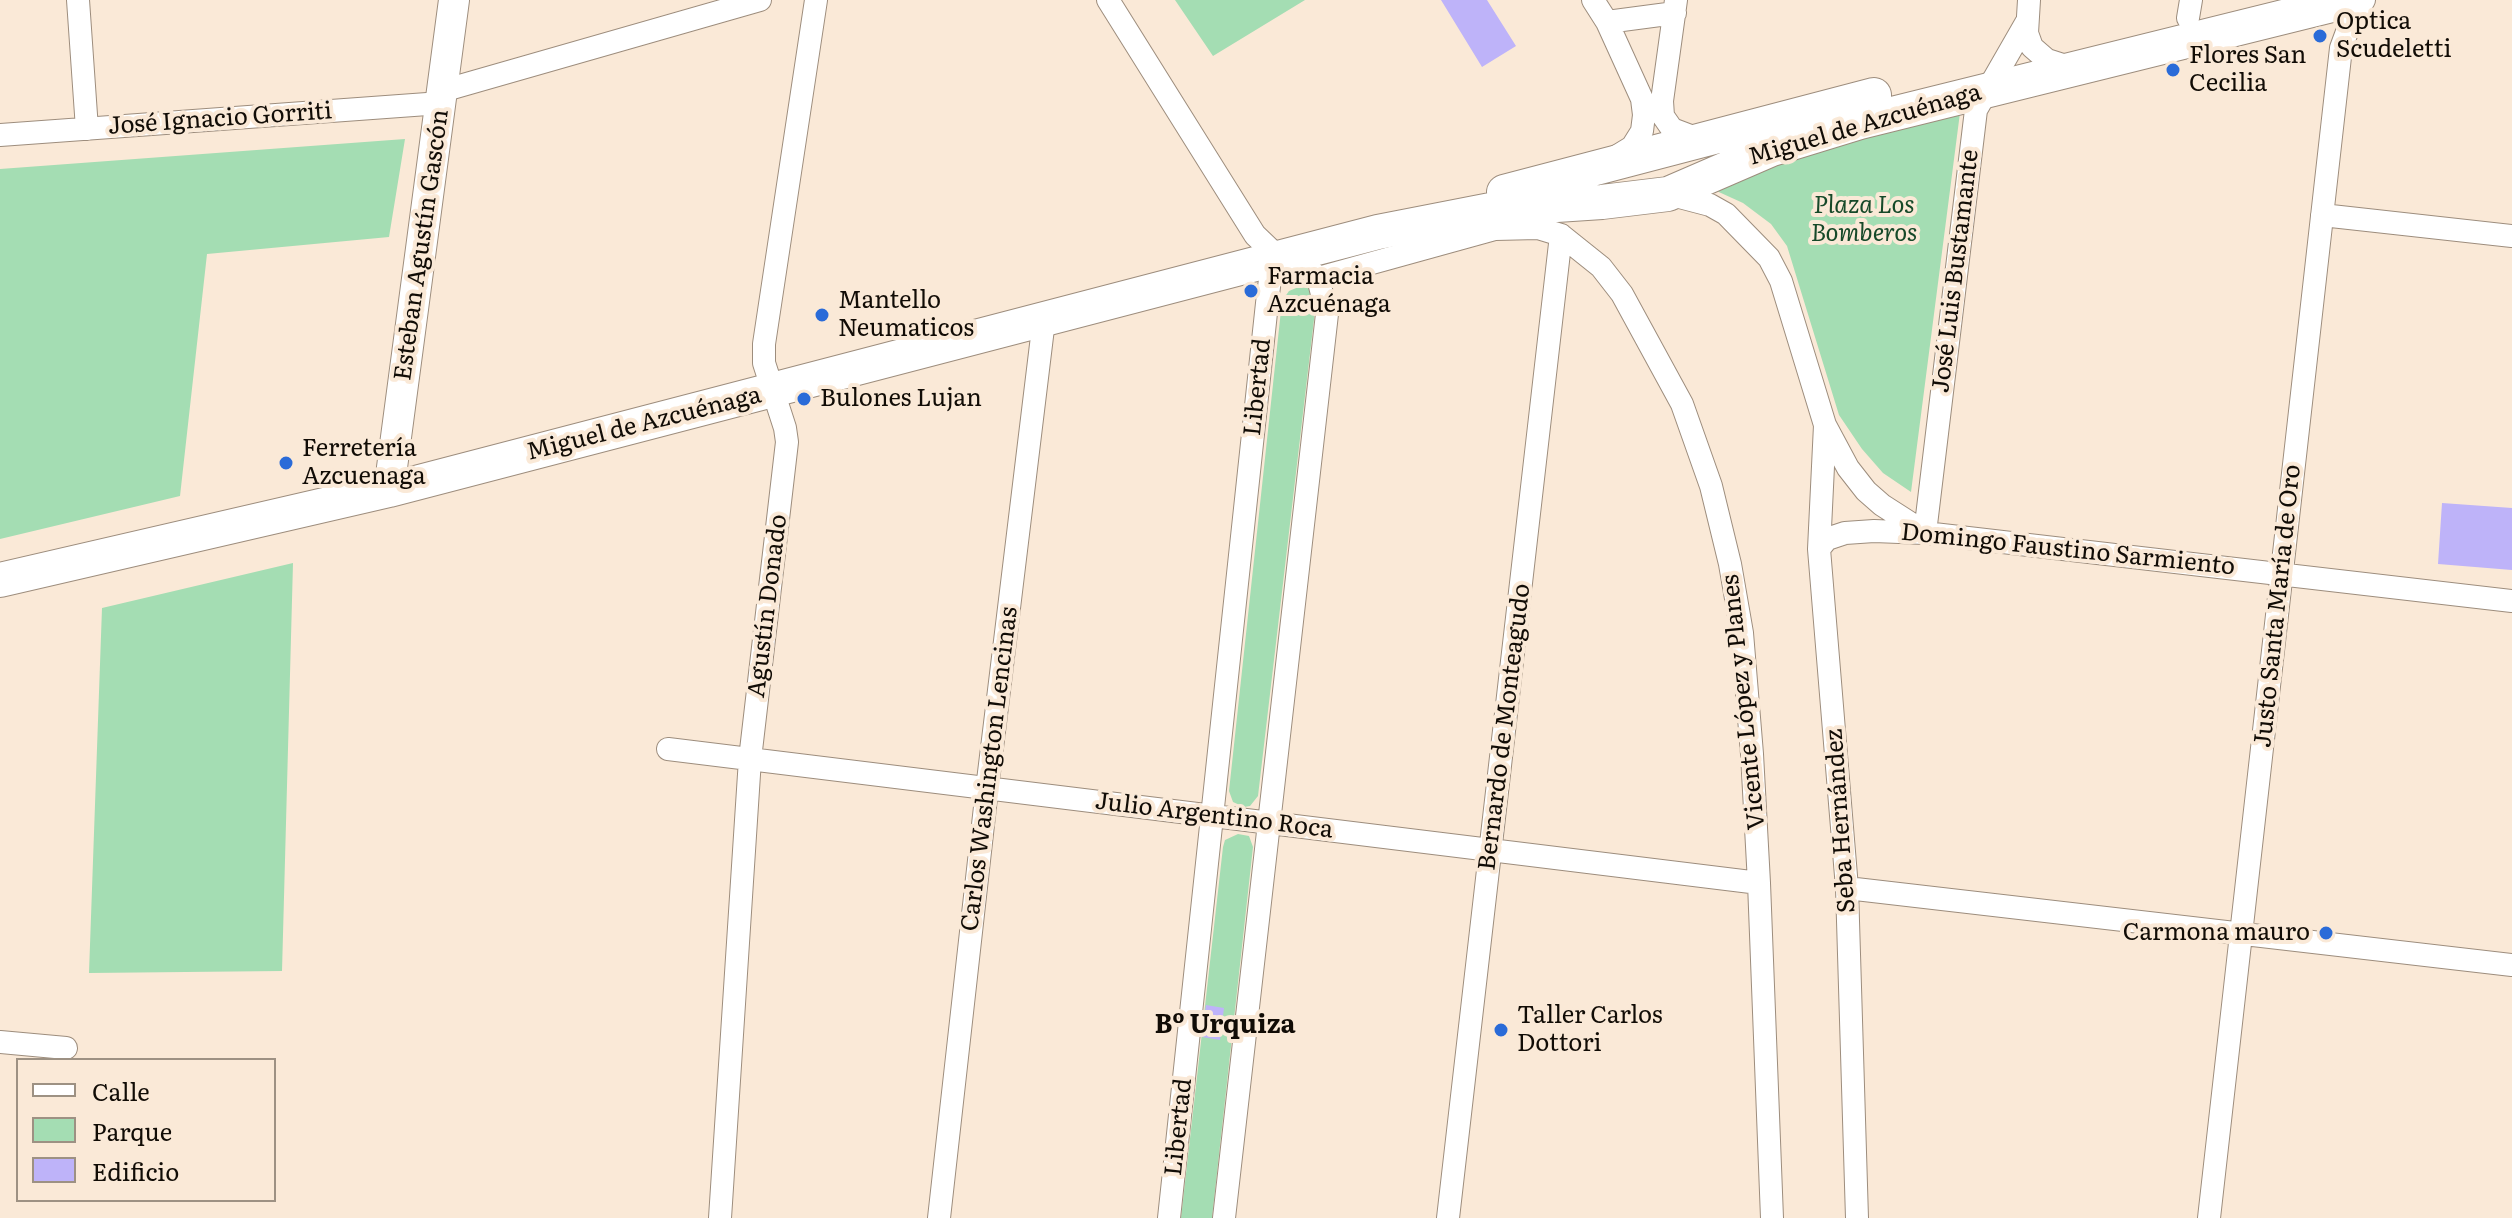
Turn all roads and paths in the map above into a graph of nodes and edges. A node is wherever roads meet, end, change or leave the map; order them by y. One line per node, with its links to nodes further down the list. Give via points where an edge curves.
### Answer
1 (78, 0): 20 (street)
2 (454, 0): 19 (street, Esteban Agustín Gascón)
3 (760, 0): 19 (street, José Ignacio Gorriti)
4 (816, 0): 32 (street, Agustín Donado, via 764,344)
5 (1108, 0): 29 (street, via 1255,235)
6 (1593, 0): 13 (street)
7 (2029, 0): 14 (street)
8 (2266, 0): 12 (main road, Miguel de Azcuénaga)
9 (2364, 0): 15 (street, Justo Santa María de Oro)
10 (2330, 2): 15 (street); 17 (main road, Miguel de Azcuénaga)
11 (1675, 6): 13 (street); 22 (street, via 1663,116 1672,129)
12 (2190, 9): 14 (main road, Miguel de Azcuénaga)
13 (1607, 22): 23 (street, via 1642,99 1644,115 1632,147)
14 (2032, 38): 16 (main road, Miguel de Azcuénaga); 17 (street, via 2058,65)
15 (2341, 48): 25 (street, Justo Santa María de Oro)
16 (2004, 61): 18 (street, José Luis Bustamante); 22 (main road, Miguel de Azcuénaga)
17 (2073, 68): 18 (main road, Miguel de Azcuénaga)
18 (1985, 90): 24 (main road, Miguel de Azcuénaga, via 1772,149); 35 (street, José Luis Bustamante, via 1976,110)
19 (442, 97): 20 (street, José Ignacio Gorriti); 34 (street, Esteban Agustín Gascón)
20 (87, 129): 21 (street, José Ignacio Gorriti)
21 (0, 135)
22 (1703, 140): 23 (main road, Miguel de Azcuénaga)
23 (1591, 169): 26 (main road, Miguel de Azcuénaga, via 1449,205)
24 (1668, 194): 26 (main road, Miguel de Azcuénaga, via 1496,209); 33 (street, Seba Hernández, via 1701,201 1726,214 1769,258 1781,281)
25 (2322, 215): 28 (street); 37 (street, Justo Santa María de Oro)
26 (1378, 232): 29 (main road, Miguel de Azcuénaga)
27 (1561, 235): 30 (street, via 1538,228 1495,229); 45 (street, Bernardo de Monteagudo); 46 (street, Vicente López y Planes, via 1601,267 1622,294 1682,404 1711,486 1742,633)
28 (2512, 236)
29 (1279, 258): 30 (street, via 1297,261); 31 (main road, Miguel de Azcuénaga); 43 (street, Libertad, via 1268,294)
30 (1318, 278): 44 (street, via 1327,314)
31 (1044, 320): 32 (main road, Miguel de Azcuénaga); 42 (street, Carlos Washington Lencinas)
32 (772, 391): 34 (main road, Miguel de Azcuénaga); 41 (street, Agustín Donado, via 787,442)
33 (1825, 425): 35 (street, Seba Hernández, via 1866,491); 36 (street, Seba Hernández)
34 (389, 490): 38 (main road, Miguel de Azcuénaga)
35 (1925, 533): 36 (street, Domingo Faustino Sarmiento, via 1845,533 1827,539); 37 (street, Domingo Faustino Sarmiento)
36 (1819, 549): 47 (street, Seba Hernández)
37 (2281, 573): 39 (street, Domingo Faustino Sarmiento); 48 (street, Justo Santa María de Oro)
38 (0, 580)
39 (2512, 601)
40 (668, 749): 41 (street, Julio Argentino Roca)
41 (750, 759): 42 (street, Julio Argentino Roca); 52 (street, Agustín Donado)
42 (987, 789): 43 (street, Julio Argentino Roca); 53 (street, Carlos Washington Lencinas)
43 (1213, 817): 44 (street, Julio Argentino Roca); 54 (street, Libertad)
44 (1268, 823): 45 (street, Julio Argentino Roca); 55 (street)
45 (1490, 850): 46 (street, Julio Argentino Roca); 56 (street, Bernardo de Monteagudo)
46 (1759, 883): 57 (street, Vicente López y Planes)
47 (1847, 888): 48 (street); 58 (street, Seba Hernández)
48 (2243, 934): 49 (street); 59 (street, Justo Santa María de Oro)
49 (2512, 965)
50 (0, 1042): 51 (street)
51 (66, 1048)
52 (720, 1218)
53 (939, 1218)
54 (1169, 1218)
55 (1224, 1218)
56 (1448, 1218)
57 (1772, 1218)
58 (1857, 1218)
59 (2209, 1218)

